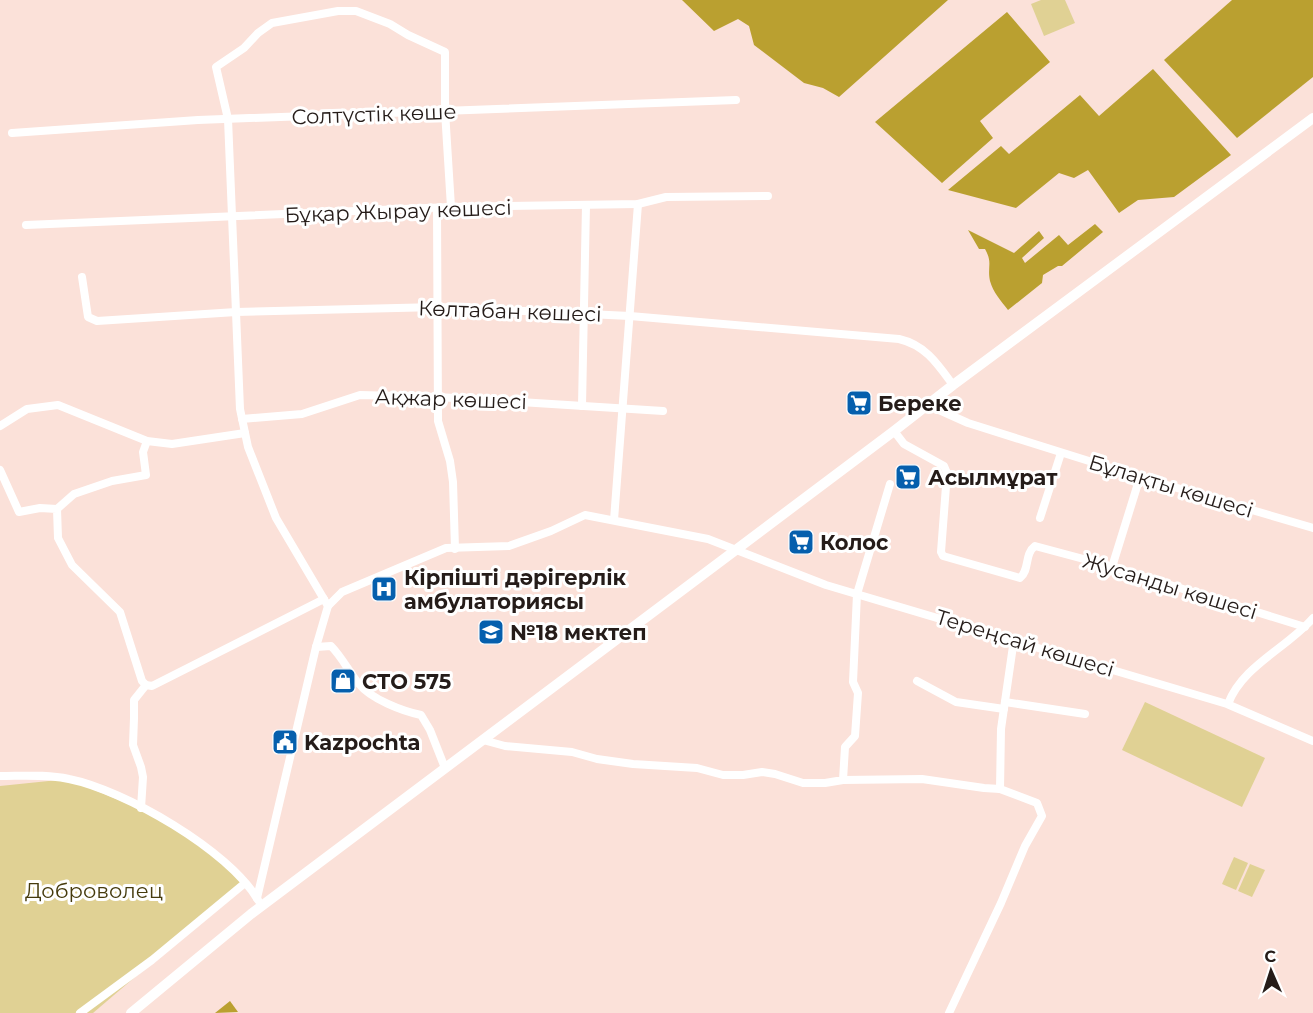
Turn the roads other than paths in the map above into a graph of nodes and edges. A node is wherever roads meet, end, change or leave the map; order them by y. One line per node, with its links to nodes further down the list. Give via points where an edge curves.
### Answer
1 (736, 100): 2 (street, Солтүстік көше)
2 (445, 111): 4 (street, Солтүстік көше); 4 (street, via 445,52 390,24 356,11 338,11 272,23 216,67); 9 (street)
3 (1313, 118): 18 (main road)
4 (228, 119): 5 (street, Солтүстік көше); 11 (street)
5 (12, 133)
6 (768, 196): 7 (street, Бұқар Жырау көшесі, via 666,197)
7 (638, 204): 8 (street, Бұқар Жырау көшесі); 17 (street)
8 (586, 205): 9 (street, Бұқар Жырау көшесі); 16 (street)
9 (451, 207): 10 (street, Бұқар Жырау көшесі)
10 (437, 208): 11 (street, Бұқар Жырау көшесі); 14 (street)
11 (233, 218): 12 (street, Бұқар Жырау көшесі); 15 (street)
12 (26, 225)
13 (82, 277): 15 (street, Көлтабан көшесі, via 88,317 97,321)
14 (438, 307): 15 (street, Көлтабан көшесі); 16 (street, Көлтабан көшесі); 19 (street)
15 (236, 312): 24 (street)
16 (583, 314): 17 (street, Көлтабан көшесі); 21 (street)
17 (630, 316): 18 (street, Көлтабан көшесі, via 914,342); 22 (street)
18 (953, 384): 20 (main road)
19 (438, 397): 21 (street, Ақжар көшесі); 24 (street, Ақжар көшесі, via 360,395 302,414); 37 (street, via 438,421 453,482)
20 (932, 401): 26 (main road); 29 (street, Бұлақты көшесі, via 939,410 968,423)
21 (582, 406): 22 (street, Ақжар көшесі)
22 (623, 408): 23 (street, Ақжар көшесі); 35 (street)
23 (663, 411)
24 (242, 419): 27 (street)
25 (0, 426): 28 (street, via 27,409 57,405)
26 (894, 431): 38 (main road); 39 (street, Жусанды көшесі, via 904,444 944,466 947,473 943,556 1020,578 1035,546)
27 (245, 433): 28 (street, via 172,444); 41 (street, via 276,518)
28 (147, 441): 33 (street, via 143,452 146,475 74,494)
29 (1061, 453): 31 (street, Бұлақты көшесі); 34 (street)
30 (0, 470): 33 (street, via 19,512 40,507)
31 (1140, 477): 36 (street, Бұлақты көшесі); 39 (street)
32 (890, 484): 40 (street)
33 (57, 509): 47 (street, via 58,538 72,565 120,612)
34 (1040, 518)
35 (614, 520): 37 (street, Тереңсай көшесі, via 585,515 509,546); 38 (street, Тереңсай көшесі, via 708,539)
36 (1313, 528)
37 (455, 549): 41 (street, Тереңсай көшесі, via 446,548)
38 (736, 550): 40 (street, Тереңсай көшесі); 51 (main road)
39 (1112, 567): 43 (street, Жусанды көшесі)
40 (857, 594): 44 (street, Тереңсай көшесі); 55 (street, via 855,736 845,747)
41 (326, 602): 45 (street); 47 (street, Тереңсай көшесі, via 152,686)
42 (1313, 618): 43 (street)
43 (1305, 627): 49 (street, via 1253,670 1235,689)
44 (1014, 639): 48 (street); 49 (street, Тереңсай көшесі)
45 (316, 647): 53 (street, via 331,646 360,686 398,708 421,715); 59 (street)
46 (917, 681): 48 (street, via 956,702)
47 (146, 685): 57 (street, via 135,699 134,718 133,745 143,777)
48 (1004, 705): 50 (street); 56 (street)
49 (1228, 705): 52 (street, Тереңсай көшесі)
50 (1085, 714)
51 (483, 740): 53 (main road); 55 (street, via 624,763 698,768 723,775 762,772 803,783)
52 (1313, 741)
53 (445, 768): 59 (main road)
54 (0, 776): 57 (street, via 68,779)
55 (843, 780): 56 (street, via 922,779)
56 (1000, 789): 62 (street, via 1038,803 1042,816)
57 (141, 808): 58 (street, via 200,842)
58 (245, 883): 59 (street); 60 (street)
59 (259, 902): 61 (main road)
60 (80, 1013)
61 (131, 1013)
62 (949, 1013)

